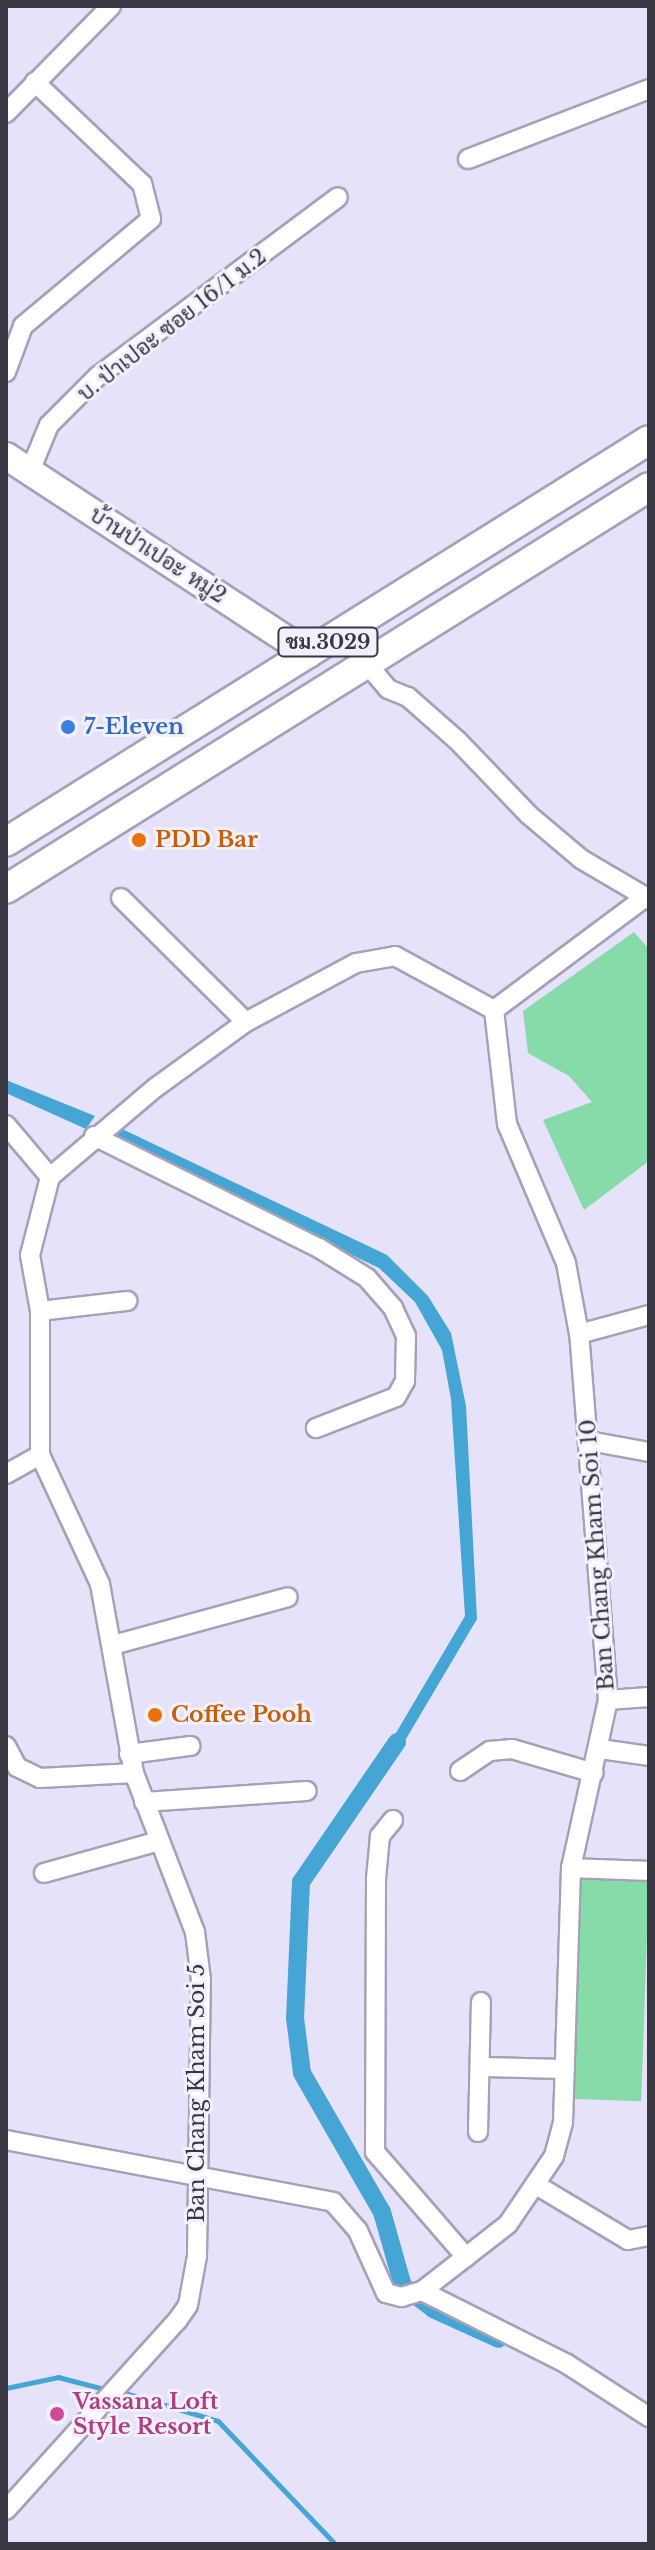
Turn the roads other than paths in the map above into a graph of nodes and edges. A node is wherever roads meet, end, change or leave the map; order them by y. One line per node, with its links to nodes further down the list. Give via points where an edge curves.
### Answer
1 (111, 6): 2 (street)
2 (35, 82): 4 (street); 7 (street, via 142,184 151,219 23,326)
3 (649, 89): 5 (street)
4 (6, 113)
5 (468, 159)
6 (338, 197): 10 (street, บ. ป่าเปอะ ซอย 16/1 ม.2, via 98,376 49,425)
7 (6, 372)
8 (649, 440): 12 (main road, ชม.3029)
9 (6, 456): 10 (street, บ้านป่าเปอะ หมู่2)
10 (30, 471): 12 (street, บ้านป่าเปอะ หมู่2)
11 (649, 487): 13 (main road, ชม.3029)
12 (309, 654): 14 (main road, ชม.3029)
13 (368, 665): 15 (main road, ชม.3029); 17 (street, via 388,689 408,697 457,740 529,815 593,869)
14 (6, 842)
15 (6, 889)
16 (121, 898): 19 (street)
17 (647, 899): 18 (street)
18 (494, 1010): 19 (street, via 413,963 386,957 356,963); 26 (street, Ban Chang Kham Soi 10, via 507,1124 566,1263)
19 (246, 1022): 21 (street)
20 (6, 1125): 22 (street)
21 (94, 1136): 22 (street); 27 (street, via 319,1248 367,1278 393,1308 406,1336 405,1381 396,1397)
22 (50, 1177): 24 (street, Ban Chang Kham Soi 5, via 30,1255)
23 (127, 1301): 24 (street)
24 (40, 1311): 30 (street, Ban Chang Kham Soi 5)
25 (649, 1315): 26 (street)
26 (579, 1334): 28 (street, Ban Chang Kham Soi 10)
27 (316, 1428)
28 (589, 1441): 29 (street); 35 (street, Ban Chang Kham Soi 10)
29 (649, 1452)
30 (40, 1455): 31 (street); 33 (street, Ban Chang Kham Soi 5, via 100,1584)
31 (6, 1474)
32 (288, 1597): 33 (street)
33 (113, 1645): 39 (street, Ban Chang Kham Soi 5)
34 (649, 1697): 35 (street)
35 (608, 1700): 38 (street, Ban Chang Kham Soi 10)
36 (6, 1746): 42 (street, via 17,1767 40,1778)
37 (190, 1746): 39 (street)
38 (600, 1749): 40 (street); 43 (street, Ban Chang Kham Soi 10)
39 (129, 1754): 42 (street, Ban Chang Kham Soi 5)
40 (649, 1756)
41 (460, 1771): 43 (street, via 490,1751 512,1749)
42 (134, 1773): 45 (street, Ban Chang Kham Soi 5)
43 (594, 1773): 48 (street, Ban Chang Kham Soi 10)
44 (307, 1791): 45 (street)
45 (144, 1802): 47 (street, Ban Chang Kham Soi 5)
46 (393, 1820): 59 (street, via 380,1836 376,1878 375,2152)
47 (159, 1841): 50 (street); 56 (street, Ban Chang Kham Soi 5, via 195,1932 201,1980)
48 (571, 1868): 49 (street); 53 (street, Ban Chang Kham Soi 10)
49 (649, 1871)
50 (44, 1873)
51 (481, 2002): 52 (street)
52 (483, 2067): 53 (street); 54 (street)
53 (565, 2069): 57 (street, Ban Chang Kham Soi 10, via 563,2123)
54 (478, 2132)
55 (6, 2140): 56 (street)
56 (197, 2180): 60 (street, via 333,2202 358,2231 386,2293); 62 (street, Ban Chang Kham Soi 5, via 197,2256 188,2305)
57 (538, 2186): 58 (street, via 628,2240); 59 (street, Ban Chang Kham Soi 10, via 508,2224)
58 (649, 2236)
59 (466, 2257): 60 (street, Ban Chang Kham Soi 10)
60 (414, 2293): 61 (street, via 567,2364)
61 (649, 2417)
62 (6, 2510)

